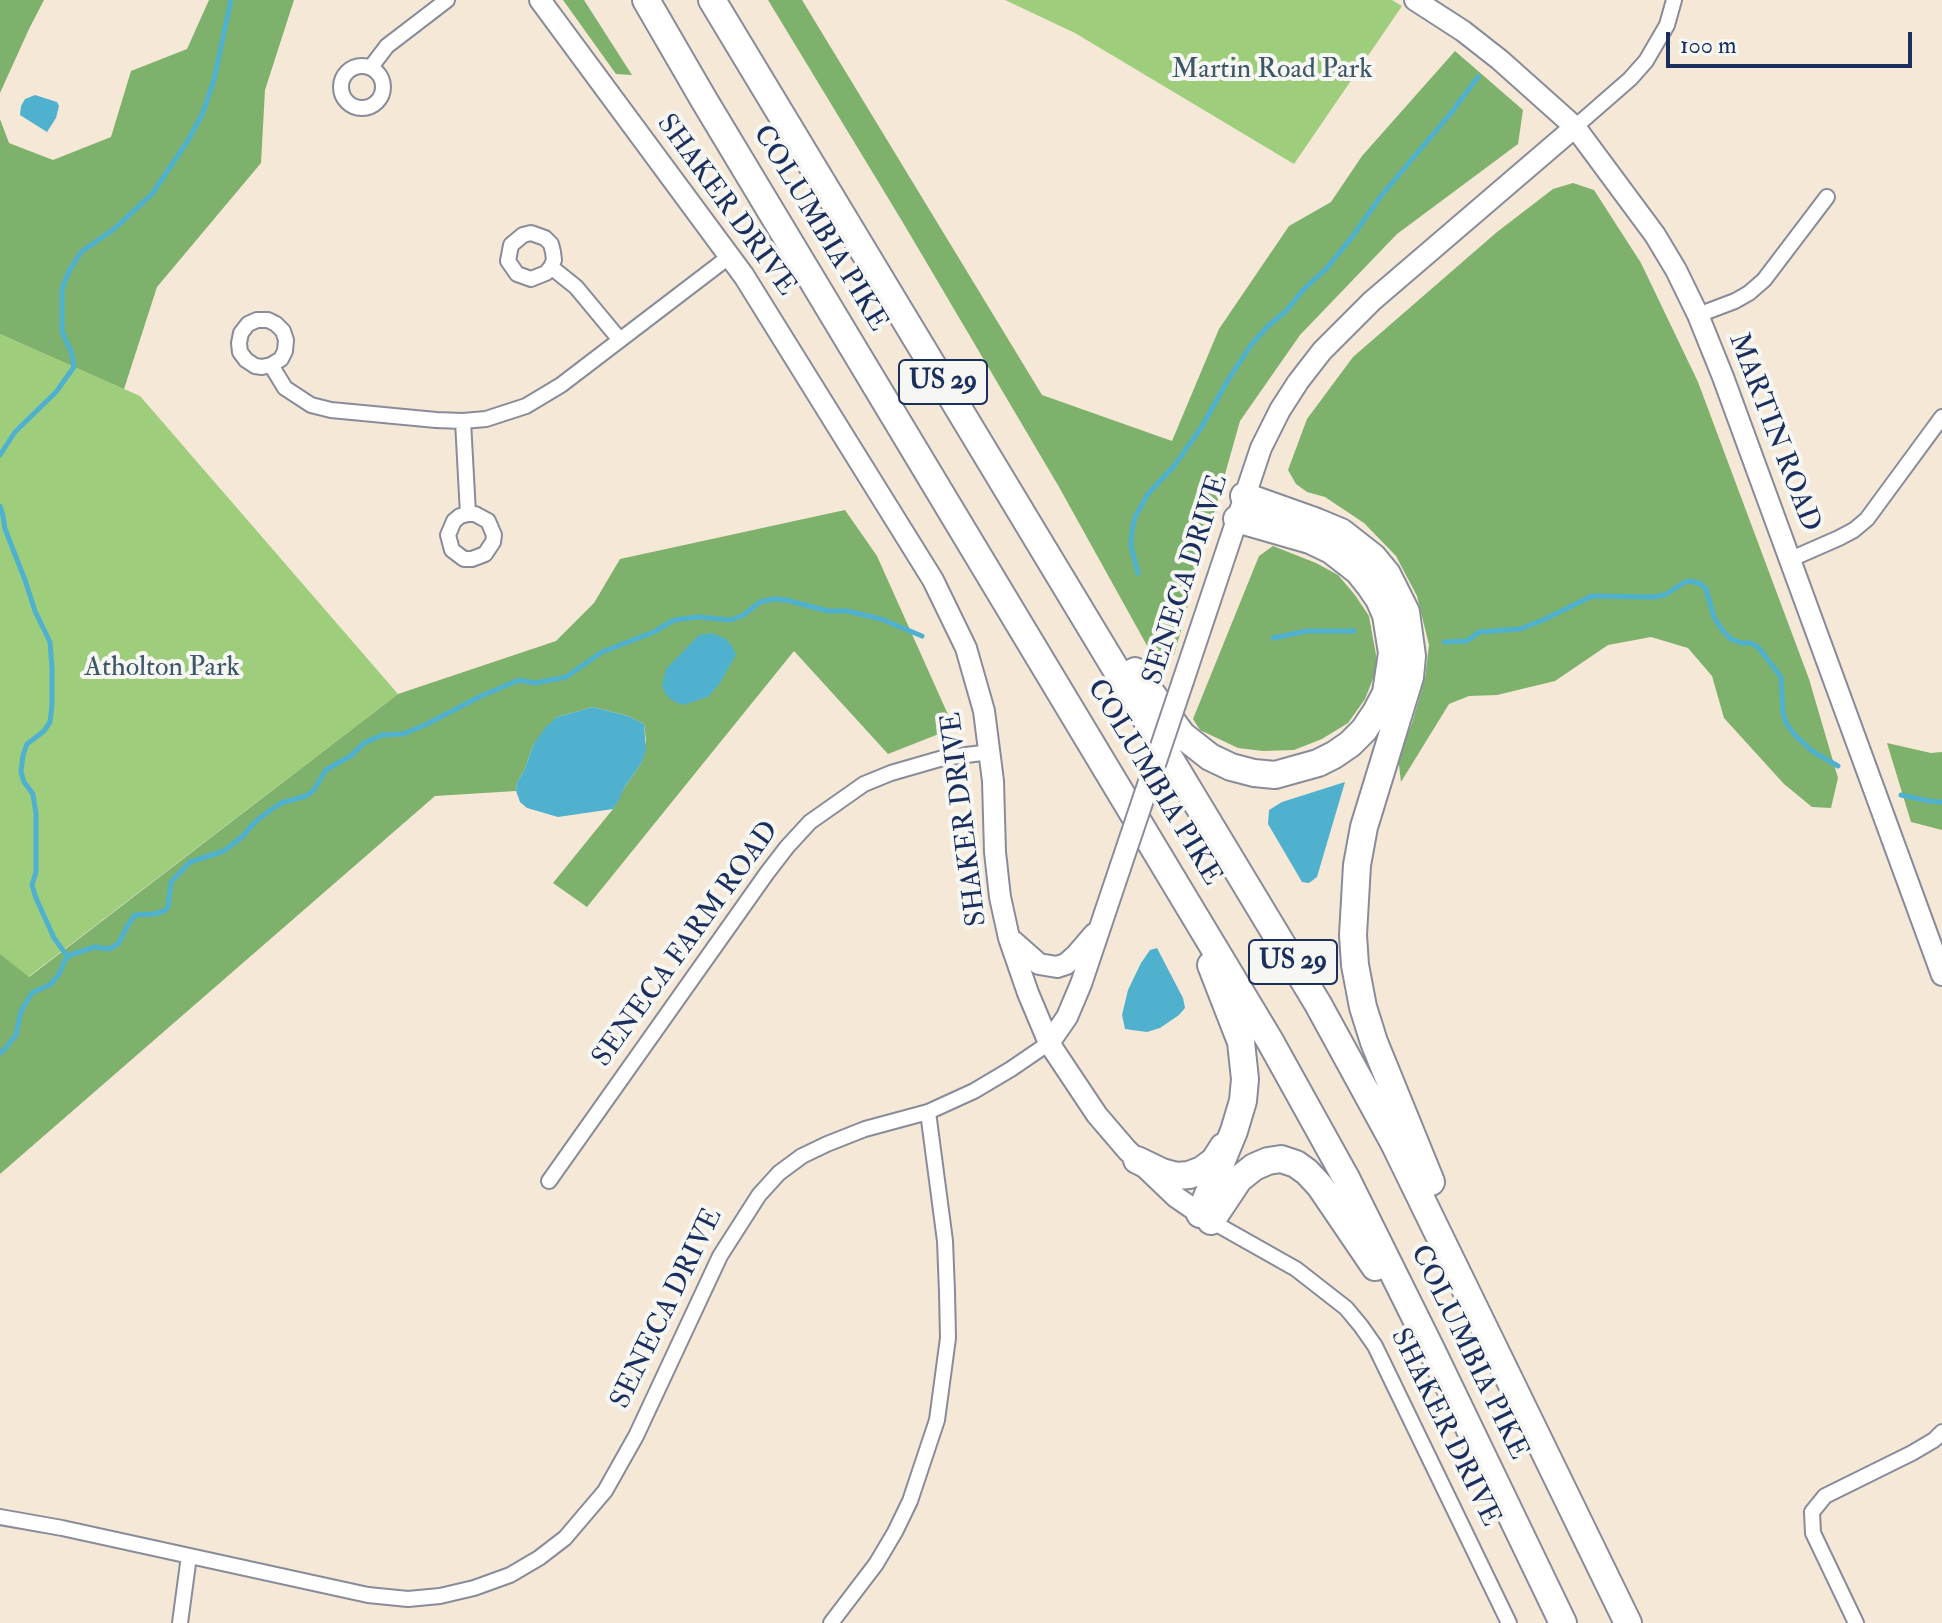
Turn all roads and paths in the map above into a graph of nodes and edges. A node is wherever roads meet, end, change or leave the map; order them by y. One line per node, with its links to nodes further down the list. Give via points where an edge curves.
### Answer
1 (447, 0): 9 (street, via 387,46)
2 (540, 0): 14 (street, SHAKER DRIVE)
3 (637, 0): 10 (highway)
4 (646, 0): 10 (highway, COLUMBIA PIKE / US 29)
5 (712, 0): 13 (highway, COLUMBIA PIKE / US 29)
6 (725, 0): 13 (highway)
7 (1415, 0): 11 (street, MARTIN ROAD, via 1488,50)
8 (1674, 0): 11 (street, via 1667,25 1646,61)
9 (371, 67)
10 (704, 100): 26 (highway, COLUMBIA PIKE / US 29)
11 (1575, 127): 16 (street, MARTIN ROAD, via 1655,235); 21 (street, SENECA DRIVE, via 1372,301 1322,351 1280,410)
12 (1827, 197): 16 (street, via 1764,280 1735,301)
13 (849, 226): 23 (highway, COLUMBIA PIKE / US 29)
14 (730, 256): 17 (street); 25 (street, SHAKER DRIVE, via 933,580 966,648)
15 (551, 267): 17 (street, via 576,287)
16 (1698, 315): 24 (street, MARTIN ROAD)
17 (620, 340): 20 (street, via 526,406)
18 (271, 365): 20 (street, via 285,388 311,405)
19 (1942, 417): 24 (street, via 1867,519)
20 (463, 421): 22 (street)
21 (1241, 507): 23 (highway, via 1331,550 1358,571 1379,599 1391,635 1386,693 1364,730 1334,755 1275,775 1231,767 1182,735); 27 (street, SENECA DRIVE, bridge); 37 (highway, via 1341,532 1387,574 1406,612 1410,677 1364,827 1353,901 1355,965 1374,1042)
22 (468, 514)
23 (1036, 537): 37 (highway, COLUMBIA PIKE / US 29, via 1318,1004 1394,1143)
24 (1791, 559): 29 (street, MARTIN ROAD)
25 (990, 752): 28 (street, SHAKER DRIVE, via 999,882); 34 (street, SENECA FARM ROAD, via 891,773 864,784 810,822 767,873)
26 (1183, 894): 32 (highway, via 1241,1042 1245,1079); 36 (highway, COLUMBIA PIKE / US 29, via 1338,1164)
27 (1103, 921): 28 (street, via 1076,955 1057,967 1039,964); 30 (street, SENECA DRIVE, via 1067,1017)
28 (1009, 938): 30 (street, SHAKER DRIVE)
29 (1941, 972)
30 (1049, 1043): 31 (street, SENECA DRIVE, via 974,1091); 33 (street, SHAKER DRIVE, via 1097,1115)
31 (928, 1112): 40 (street, SENECA DRIVE, via 865,1129 802,1156 759,1195 720,1256 605,1491 565,1538 520,1570 474,1588 408,1599); 42 (street, via 947,1292 948,1338 937,1420 895,1532)
32 (1234, 1131): 33 (highway, via 1214,1161 1189,1175 1162,1172); 35 (highway)
33 (1137, 1160): 35 (street, SHAKER DRIVE)
34 (549, 1181)
35 (1206, 1218): 36 (highway, via 1254,1167 1281,1159 1296,1164 1320,1186); 43 (street, SHAKER DRIVE, via 1296,1269 1361,1326)
36 (1432, 1351): 44 (highway, COLUMBIA PIKE / US 29)
37 (1522, 1403): 45 (highway, COLUMBIA PIKE / US 29)
38 (1942, 1432): 46 (street, via 1912,1453 1825,1496 1812,1512 1813,1533)
39 (0, 1517): 40 (street, SENECA DRIVE)
40 (189, 1556): 41 (street)
41 (180, 1623)
42 (831, 1623)
43 (1509, 1623)
44 (1563, 1623)
45 (1628, 1623)
46 (1856, 1623)

